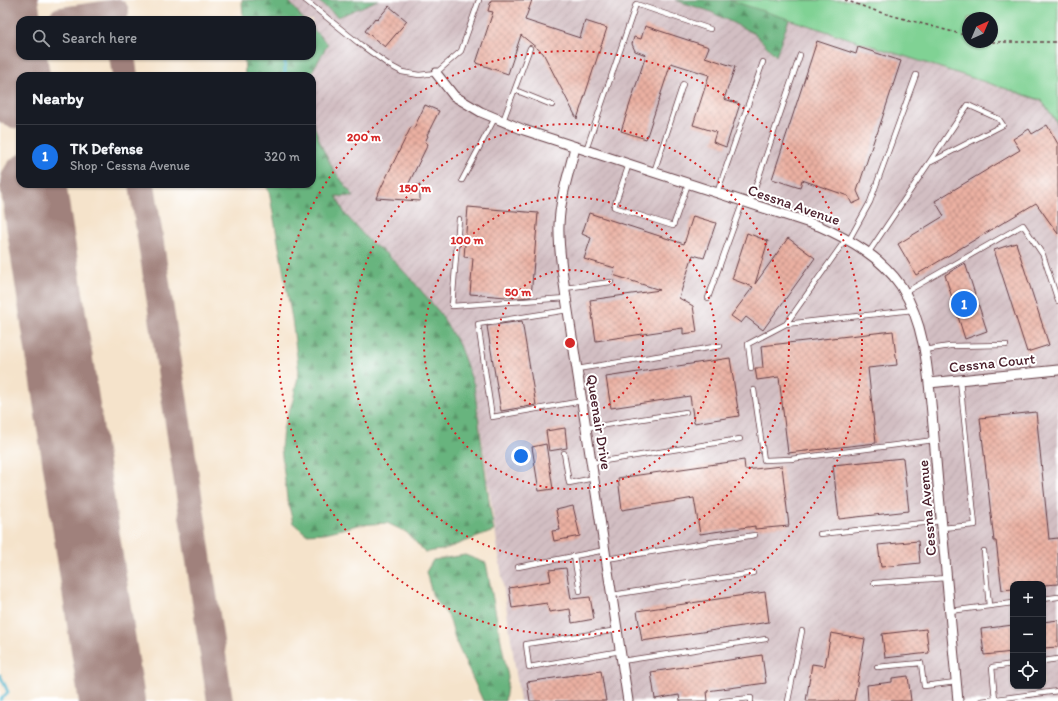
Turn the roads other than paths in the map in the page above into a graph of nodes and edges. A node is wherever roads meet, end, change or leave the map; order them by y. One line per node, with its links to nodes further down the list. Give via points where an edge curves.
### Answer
1 (305, 0): 7 (lane, via 389,65 402,72 419,75)
2 (479, 0): 7 (lane, via 462,50)
3 (710, 29): 14 (lane, via 636,4)
4 (530, 48): 10 (lane)
5 (800, 55): 21 (lane)
6 (763, 62): 20 (lane)
7 (436, 73): 12 (street, Cessna Avenue, via 454,96)
8 (916, 75): 23 (lane, via 870,202)
9 (683, 84): 17 (lane)
10 (515, 90): 11 (lane); 12 (lane)
11 (552, 105)
12 (499, 119): 13 (street, Cessna Avenue); 18 (lane)
13 (575, 147): 14 (street, Cessna Avenue); 26 (street, Queenair Drive, via 561,203 559,226)
14 (586, 150): 16 (street, Cessna Avenue)
15 (931, 162): 15 (lane, via 968,105 999,119 1003,125); 24 (lane)
16 (629, 164): 17 (street, Cessna Avenue); 19 (lane, via 614,207 673,226)
17 (654, 172): 19 (street, Cessna Avenue)
18 (462, 180)
19 (688, 184): 20 (street, Cessna Avenue)
20 (717, 193): 21 (street, Cessna Avenue)
21 (746, 202): 23 (street, Cessna Avenue, via 819,226); 29 (lane)
22 (459, 219): 28 (lane, via 452,306)
23 (848, 239): 24 (street, Cessna Avenue); 33 (lane)
24 (869, 252): 27 (street, Cessna Avenue, via 888,271)
25 (611, 282): 26 (lane)
26 (565, 288): 28 (street, Queenair Drive)
27 (904, 293): 30 (lane, via 1022,225 1043,255); 32 (street, Cessna Avenue)
28 (566, 298): 31 (street, Queenair Drive)
29 (708, 298)
30 (1058, 301)
31 (568, 310): 38 (street, Queenair Drive); 43 (lane, via 478,324 492,417)
32 (913, 310): 33 (lane); 36 (street, Cessna Avenue, via 920,327)
33 (786, 324): 37 (lane, via 748,344)
34 (1006, 344): 36 (lane, via 950,346)
35 (720, 346): 38 (lane)
36 (924, 350): 41 (street, Cessna Avenue)
37 (750, 368)
38 (577, 369): 43 (street, Queenair Drive)
39 (1058, 370): 40 (street, Cessna Court)
40 (960, 380): 41 (street, Cessna Court); 51 (lane, via 975,525)
41 (930, 384): 47 (street, Cessna Avenue)
42 (754, 390): 47 (lane, via 764,460 792,459)
43 (582, 401): 45 (street, Queenair Drive)
44 (686, 412): 45 (lane)
45 (586, 428): 49 (street, Queenair Drive)
46 (740, 439): 49 (lane)
47 (934, 440): 51 (street, Cessna Avenue)
48 (564, 453): 50 (lane, via 569,483)
49 (592, 463): 50 (street, Queenair Drive)
50 (594, 478): 55 (street, Queenair Drive)
51 (942, 524): 52 (lane); 59 (street, Cessna Avenue)
52 (820, 534)
53 (755, 535): 55 (lane)
54 (984, 551): 66 (lane)
55 (606, 554): 56 (lane); 62 (street, Queenair Drive)
56 (574, 556): 57 (lane); 61 (lane)
57 (518, 567)
58 (753, 573): 62 (lane)
59 (947, 578): 60 (lane); 67 (street, Cessna Avenue)
60 (874, 583)
61 (580, 591)
62 (612, 595): 68 (street, Queenair Drive)
63 (1058, 597): 64 (lane)
64 (1046, 599)
65 (1010, 603): 66 (lane)
66 (989, 606): 67 (lane)
67 (950, 611): 77 (street, Cessna Avenue)
68 (618, 630): 71 (street, Queenair Drive); 71 (lane, via 526,644 529,667)
69 (802, 631): 83 (lane)
70 (766, 639): 73 (lane)
71 (621, 651): 73 (street, Queenair Drive)
72 (1058, 659): 74 (lane)
73 (622, 661): 80 (street, Queenair Drive)
74 (1046, 661)
75 (1010, 664): 79 (lane, via 992,667)
76 (877, 667): 77 (lane, via 921,663 924,686)
77 (956, 682): 84 (street, Cessna Avenue)
78 (1058, 691): 79 (lane)
79 (995, 699): 85 (lane)
80 (628, 701)
81 (722, 701): 82 (lane, via 751,698)
82 (750, 701)
83 (788, 701)
84 (958, 701)
85 (981, 701)

